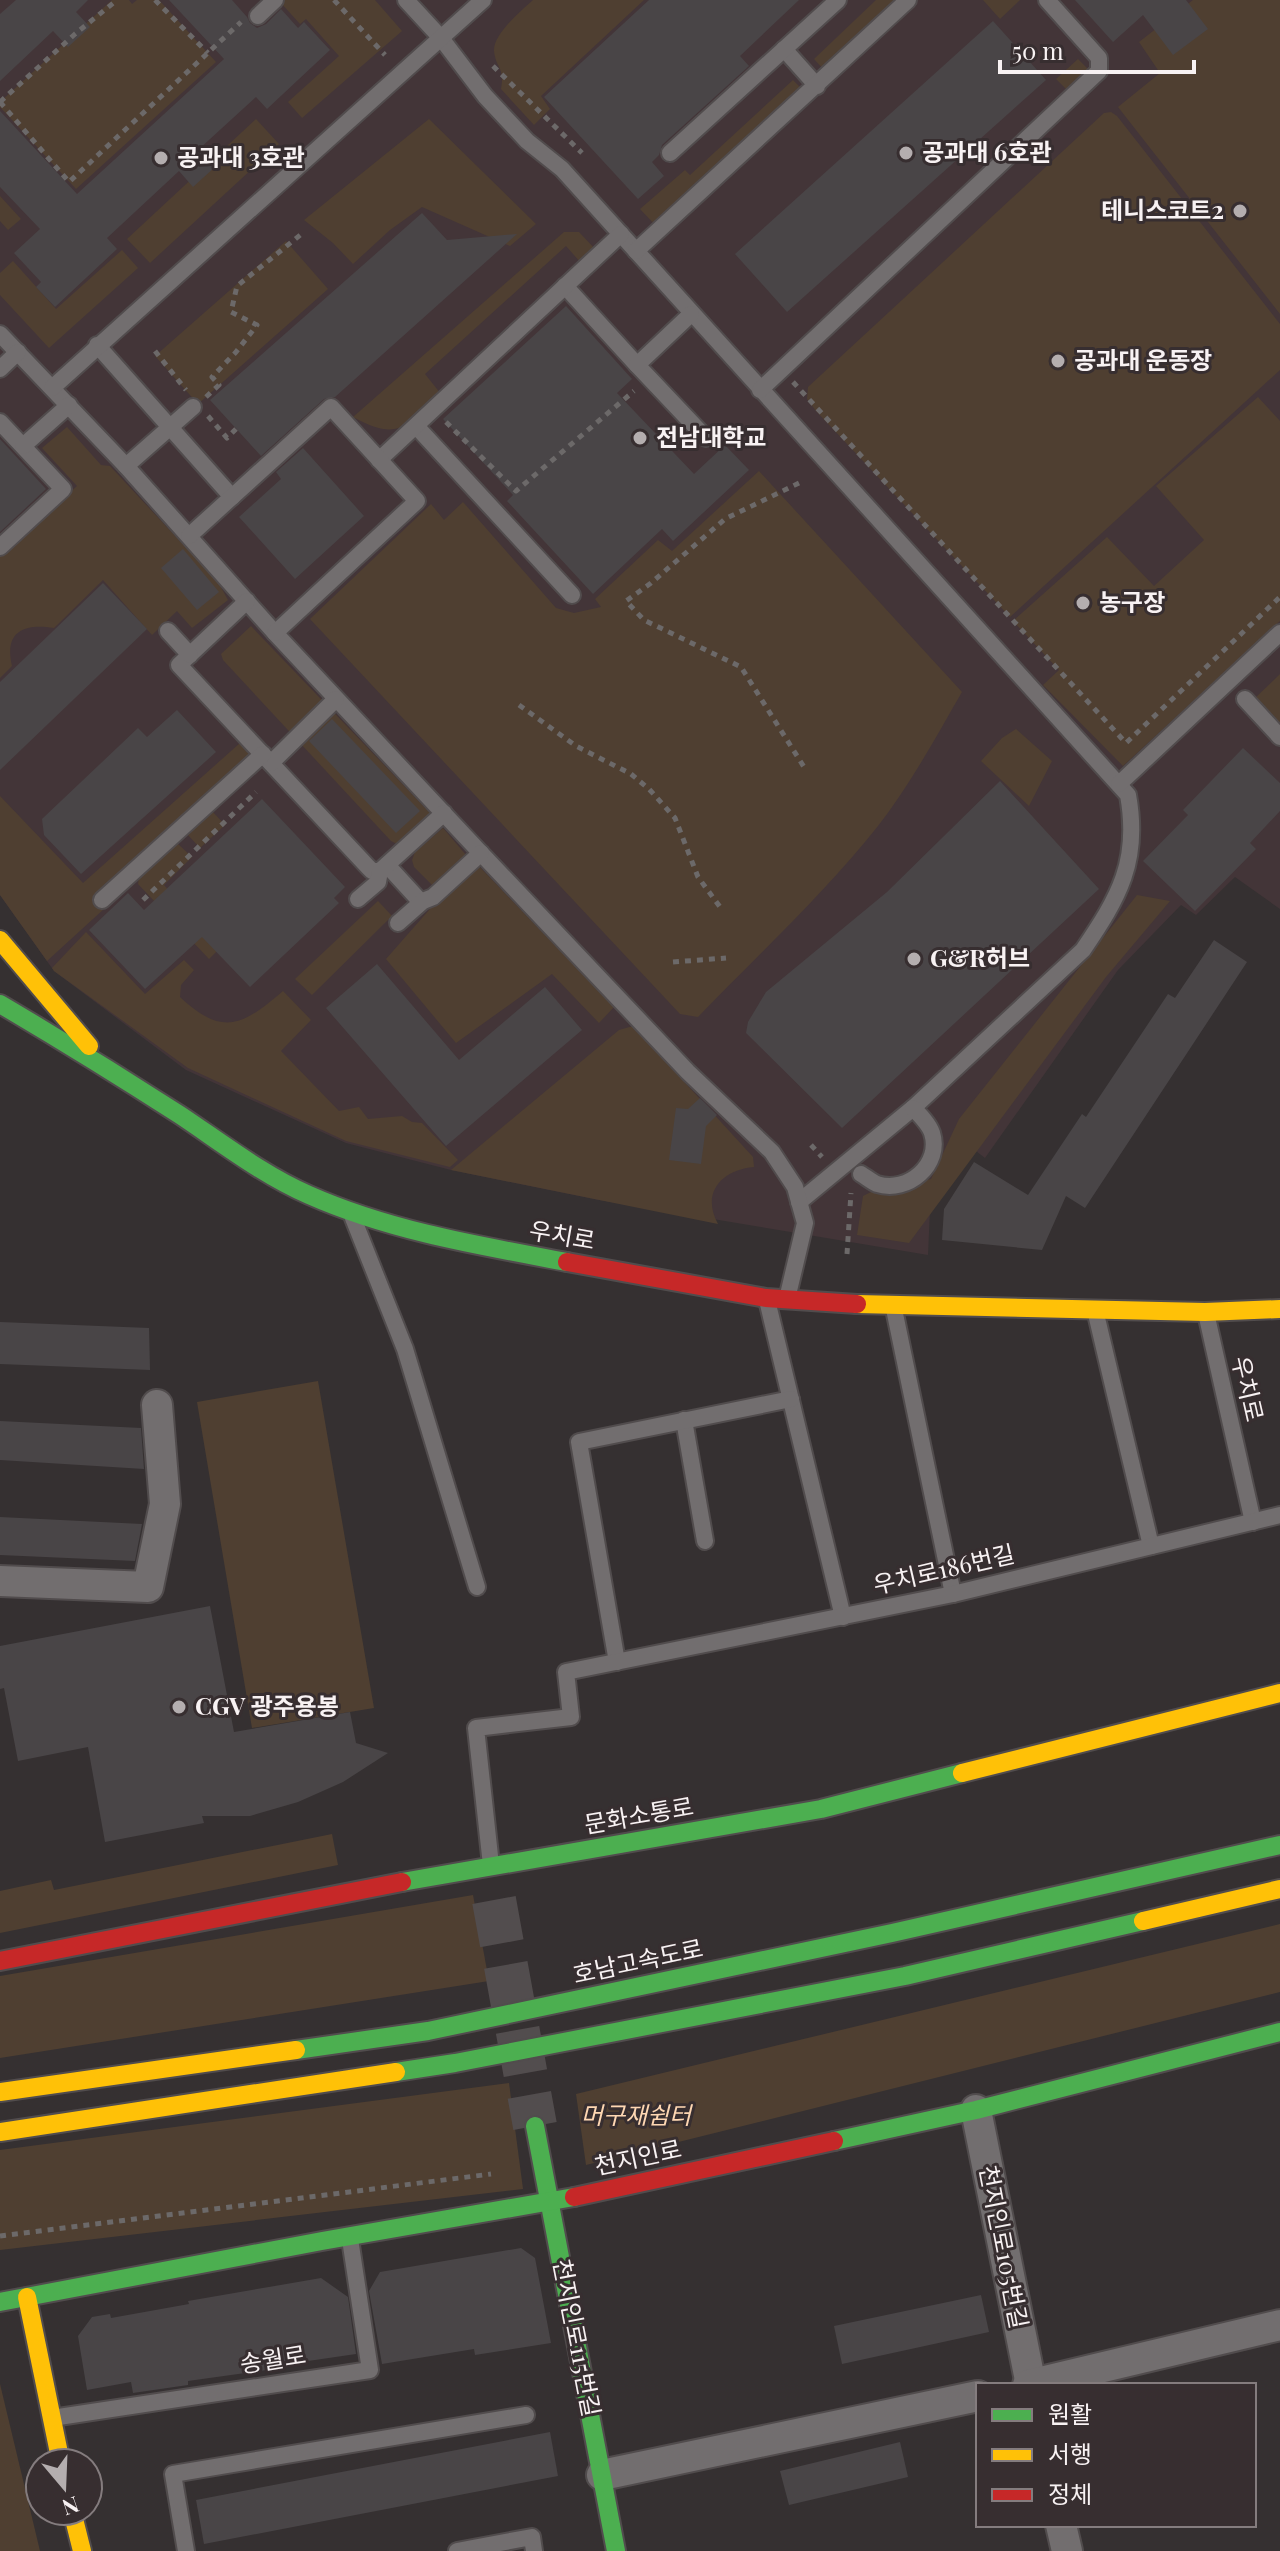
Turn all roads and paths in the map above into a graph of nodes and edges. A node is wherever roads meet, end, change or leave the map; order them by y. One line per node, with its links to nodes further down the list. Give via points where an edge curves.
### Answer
1 (117, 0): 17 (path)
2 (155, 0): 13 (path)
3 (275, 0): 10 (lane)
4 (334, 0): 14 (path)
5 (406, 0): 11 (lane)
6 (483, 0): 11 (lane)
7 (838, 0): 12 (lane)
8 (908, 0): 16 (lane)
9 (1047, 0): 30 (lane, via 1099,58 1099,71)
10 (250, 18): 13 (path)
11 (441, 38): 21 (lane, via 485,96); 26 (lane)
12 (784, 49): 16 (lane); 19 (lane)
13 (208, 53): 17 (path, via 69,182)
14 (385, 55)
15 (493, 66): 18 (path)
16 (817, 86): 22 (lane)
17 (0, 102)
18 (582, 153)
19 (670, 153)
20 (304, 232): 35 (path, via 237,286 231,312 257,325 212,377 219,385)
21 (621, 234): 22 (lane); 23 (lane)
22 (636, 251): 24 (lane)
23 (565, 286): 28 (lane); 38 (lane)
24 (691, 314): 28 (lane); 33 (lane)
25 (0, 334): 27 (lane)
26 (97, 345): 32 (lane); 39 (lane)
27 (18, 352): 29 (lane); 32 (lane)
28 (637, 365): 31 (lane)
29 (0, 369)
30 (782, 370): 33 (lane); 49 (path, via 1126,743)
31 (649, 378): 36 (path, via 516,491); 40 (lane)
32 (52, 388): 34 (lane)
33 (760, 390): 61 (lane)
34 (69, 405): 41 (lane); 43 (lane)
35 (195, 405): 39 (lane)
36 (443, 419)
37 (0, 422): 41 (lane)
38 (416, 426): 42 (lane); 48 (lane)
39 (170, 428): 43 (lane); 45 (lane)
40 (706, 438)
41 (23, 446): 47 (lane, via 63,489)
42 (379, 460): 45 (lane, via 331,407); 52 (lane, via 417,501)
43 (126, 466): 46 (lane)
44 (799, 483): 60 (path, via 725,519 626,601 644,620 741,667)
45 (232, 497): 46 (lane)
46 (189, 536): 50 (lane)
47 (0, 547)
48 (572, 595)
49 (1280, 597)
50 (247, 601): 52 (lane); 54 (lane)
51 (168, 631): 54 (lane)
52 (275, 633): 55 (lane)
53 (1280, 633): 61 (lane)
54 (190, 655): 59 (lane, via 179,665)
55 (336, 699): 59 (lane); 63 (lane)
56 (1245, 699): 58 (lane)
57 (519, 705): 70 (path, via 649,789 675,818 698,877)
58 (1280, 737)
59 (267, 758): 65 (lane, via 372,871); 67 (lane)
60 (804, 767)
61 (1119, 784): 77 (lane, via 1128,795 1132,817 1127,873 1101,923 1083,950)
62 (258, 790): 68 (path)
63 (444, 813): 64 (lane); 65 (lane)
64 (481, 853): 69 (lane); 80 (lane, via 688,1072 772,1152)
65 (383, 868): 66 (lane, via 378,882); 69 (lane)
66 (358, 899)
67 (102, 900)
68 (143, 900)
69 (423, 901): 71 (lane)
70 (723, 911)
71 (398, 923)
72 (0, 940): 76 (main road)
73 (726, 958): 74 (path)
74 (673, 962)
75 (0, 1004): 76 (main road, 우치로)
76 (105, 1066): 81 (main road, 우치로, via 273,1176)
77 (913, 1108): 78 (lane); 79 (lane, via 931,1130 934,1144 923,1173 892,1185)
78 (835, 1172): 80 (lane); 82 (path, via 851,1193)
79 (861, 1174)
80 (799, 1202): 84 (lane, via 805,1223)
81 (350, 1212): 83 (main road, 우치로, via 502,1250); 97 (lane, via 405,1349)
82 (847, 1254)
83 (766, 1298): 84 (main road, 우치로); 89 (lane)
84 (787, 1299): 85 (main road, 우치로)
85 (894, 1306): 87 (main road, 우치로); 98 (lane)
86 (1280, 1309): 88 (main road, 우치로)
87 (1096, 1311): 88 (main road, 우치로); 95 (lane)
88 (1205, 1312): 93 (lane, 우치로)
89 (791, 1399): 91 (lane); 99 (lane)
90 (157, 1405): 96 (street, via 165,1504 148,1587)
91 (684, 1420): 94 (lane); 100 (lane, via 579,1442)
92 (1280, 1515): 93 (lane, 우치로186번길)
93 (1253, 1522): 95 (lane, 우치로186번길)
94 (705, 1541)
95 (1151, 1546): 98 (lane, 우치로186번길)
96 (0, 1581)
97 (477, 1587)
98 (953, 1594): 99 (lane, 우치로186번길)
99 (843, 1617): 100 (lane, 우치로186번길)
100 (617, 1662): 103 (lane, 우치로186번길, via 566,1672 571,1717 476,1728)
101 (1280, 1693): 103 (main road, 문화소통로, via 821,1809)
102 (1280, 1845): 107 (main road, 호남고속도로, via 428,2031)
103 (492, 1872): 105 (main road, 문화소통로)
104 (1280, 1889): 110 (main road, via 905,1976 455,2063)
105 (0, 1961)
106 (1280, 2032): 108 (main road, 천지인로)
107 (0, 2092)
108 (976, 2110): 112 (main road, 천지인로); 118 (street, 천지인로105번길)
109 (535, 2126): 112 (main road, 천지인로115번길)
110 (0, 2132)
111 (496, 2174): 113 (path)
112 (551, 2202): 114 (main road, 천지인로); 124 (main road, 천지인로115번길)
113 (0, 2236)
114 (350, 2236): 115 (main road, 천지인로); 122 (lane, 송월로, via 370,2370)
115 (27, 2297): 116 (main road, 천지인로); 122 (main road)
116 (0, 2302)
117 (1280, 2325): 119 (street, 천지인로105번길)
118 (1030, 2383)
119 (1038, 2383)
120 (976, 2396): 124 (street)
121 (526, 2415): 128 (lane, via 173,2474)
122 (51, 2418): 123 (main road)
123 (57, 2447)
124 (602, 2475): 131 (main road, 천지인로115번길)
125 (76, 2527): 127 (main road)
126 (1061, 2527): 132 (street)
127 (82, 2551)
128 (186, 2551)
129 (457, 2551): 130 (lane, via 532,2537)
130 (534, 2551)
131 (616, 2551)
132 (1067, 2551)

